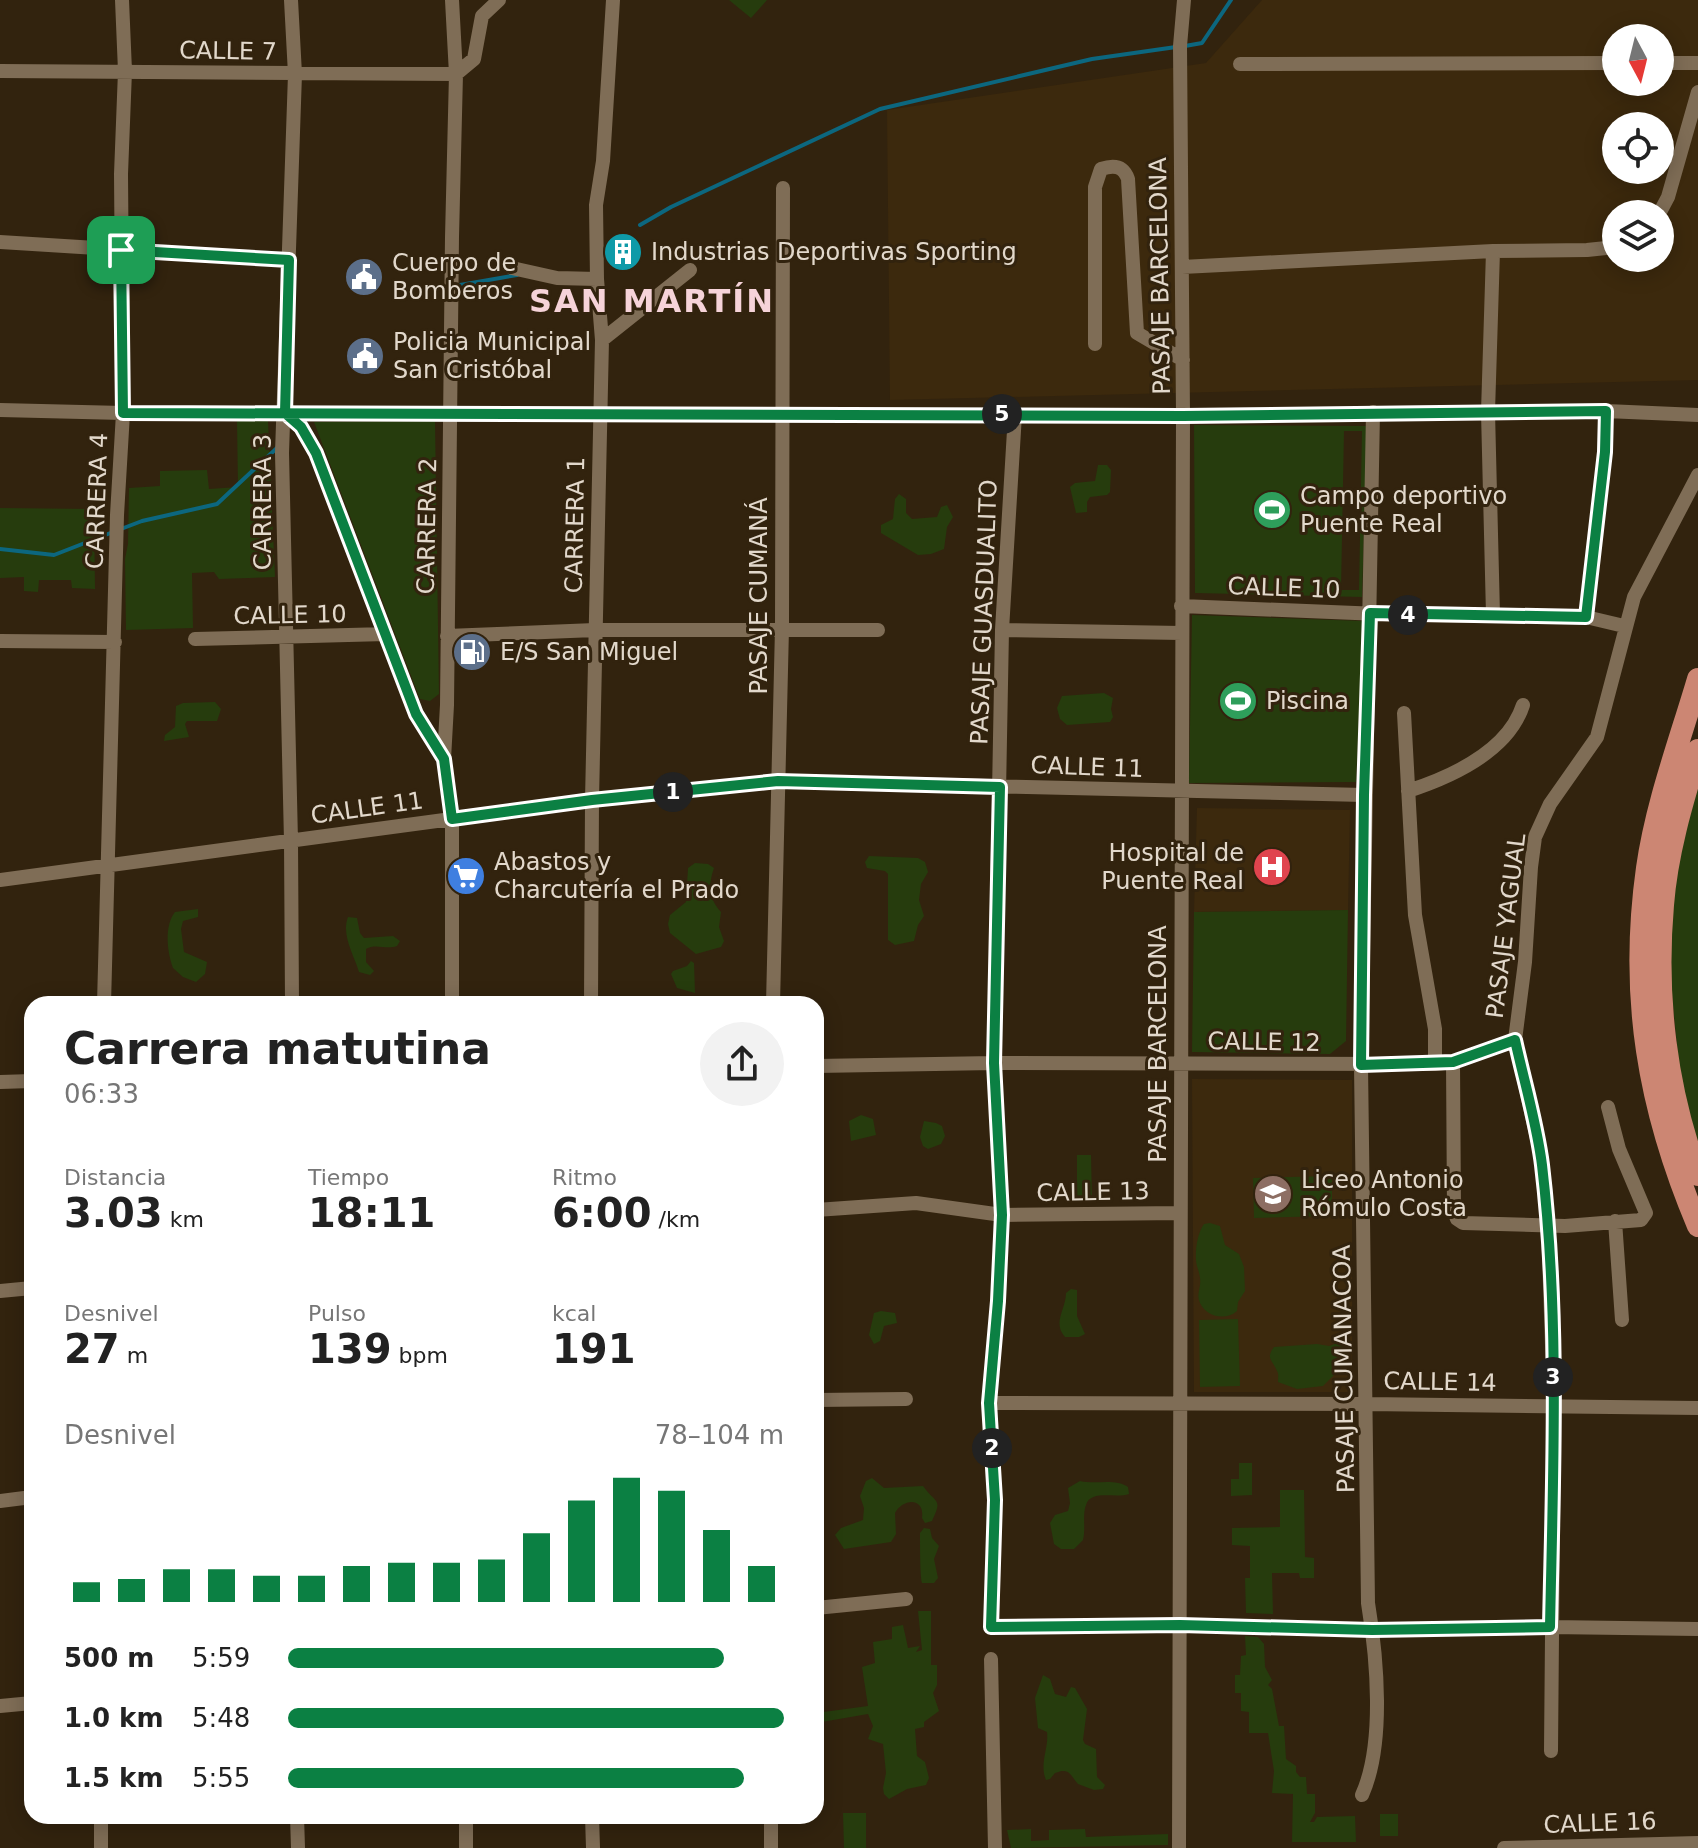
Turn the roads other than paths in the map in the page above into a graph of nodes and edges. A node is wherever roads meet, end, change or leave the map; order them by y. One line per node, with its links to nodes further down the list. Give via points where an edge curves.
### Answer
1 (122, 0): 12 (street, CARRERA 4)
2 (291, 0): 13 (street, CARRERA 3)
3 (452, 0): 14 (street, CARRERA 2)
4 (499, 0): 14 (street, via 482,16 474,59)
5 (613, 0): 26 (street, CARRERA 1, via 596,205)
6 (1184, 0): 23 (street, PASAJE BARCELONA)
7 (1602, 63): 10 (street)
8 (1674, 63): 9 (street)
9 (1698, 63)
10 (1240, 64)
11 (0, 71): 12 (street, CALLE 7)
12 (125, 71): 13 (street, CALLE 7); 20 (street, CARRERA 4)
13 (295, 74): 14 (street, CALLE 7); 22 (street, CARRERA 3)
14 (456, 74): 36 (street, CARRERA 2)
15 (1698, 92): 17 (street)
16 (783, 188): 38 (street, PASAJE CUMANÁ)
17 (1666, 200)
18 (0, 242): 20 (street)
19 (1602, 248): 21 (street)
20 (121, 250): 22 (street); 34 (street, CARRERA 4)
21 (1493, 251): 23 (street); 33 (street)
22 (289, 260): 35 (street, CARRERA 3)
23 (1182, 267): 29 (street, PASAJE BARCELONA)
24 (512, 268): 26 (street, via 557,278)
25 (690, 270): 27 (street)
26 (597, 279): 27 (street, CARRERA 1)
27 (602, 340): 37 (street, CARRERA 1)
28 (1095, 344): 29 (street, via 1095,187 1101,169 1113,165 1128,179 1137,333)
29 (1183, 360): 41 (street, PASAJE BARCELONA)
30 (0, 410): 34 (street)
31 (1606, 411): 33 (street); 40 (street); 46 (street)
32 (1373, 412): 33 (street); 41 (street); 44 (street, PASAJE CUMANACOA)
33 (1488, 412): 45 (street)
34 (123, 413): 35 (street); 58 (street, CARRERA 4)
35 (285, 413): 36 (street); 53 (street, via 301,427 316,453); 55 (street, CARRERA 3)
36 (451, 414): 37 (street); 54 (street, CARRERA 2)
37 (600, 414): 38 (street); 49 (street, CARRERA 1)
38 (782, 414): 39 (street); 48 (street, PASAJE CUMANÁ)
39 (1015, 414): 41 (street); 51 (street, PASAJE GUASDUALITO)
40 (1698, 415)
41 (1183, 416): 43 (street, PASAJE BARCELONA)
42 (1698, 475): 47 (street, PASAJE YAGUAL, via 1646,570)
43 (1181, 606): 44 (street, CALLE 10); 52 (street, PASAJE BARCELONA)
44 (1370, 613): 45 (street, CALLE 10); 70 (street, PASAJE CUMANACOA)
45 (1493, 615): 46 (street, CALLE 10)
46 (1586, 617): 47 (street, CALLE 10)
47 (1624, 626): 81 (street, PASAJE YAGUAL, via 1597,737 1550,804 1535,837)
48 (782, 628): 49 (street); 50 (street); 66 (street, PASAJE CUMANÁ)
49 (595, 630): 54 (street); 71 (street, CARRERA 1)
50 (878, 630)
51 (1002, 630): 52 (street); 67 (street, PASAJE GUASDUALITO)
52 (1182, 633): 69 (street, PASAJE BARCELONA)
53 (386, 634): 55 (street, CALLE 10); 63 (street)
54 (447, 636): 60 (street, CARRERA 2)
55 (287, 637): 56 (street, CALLE 10); 73 (street, CARRERA 3)
56 (195, 639)
57 (0, 641): 58 (street)
58 (115, 642): 74 (street, CARRERA 4)
59 (1698, 679): 97 (highway, via 1647,866 1640,952 1640,996 1656,1103)
60 (447, 705): 63 (street, via 430,718); 65 (street, CARRERA 2)
61 (1523, 705): 68 (street, via 1508,732 1471,764)
62 (1404, 713): 68 (street)
63 (416, 714): 65 (street)
64 (1698, 750): 91 (highway, via 1669,861 1661,992 1674,1098)
65 (444, 759): 72 (street, CARRERA 2)
66 (778, 781): 67 (street, CALLE 11); 71 (street, CALLE 11); 80 (street, PASAJE CUMANÁ)
67 (1000, 787): 69 (street, CALLE 11); 83 (street, PASAJE GUASDUALITO)
68 (1408, 791): 85 (street, via 1418,942 1435,1029)
69 (1180, 792): 70 (street, CALLE 11); 84 (street, PASAJE BARCELONA)
70 (1364, 795): 86 (street, PASAJE CUMANACOA)
71 (592, 800): 72 (street, CALLE 11); 79 (street, CARRERA 1)
72 (452, 819): 73 (street, CALLE 11); 78 (street, CARRERA 2)
73 (291, 841): 74 (street, CALLE 11); 77 (street, CARRERA 3)
74 (108, 866): 75 (street, CALLE 11); 76 (street, CARRERA 4)
75 (0, 880)
76 (104, 996)
77 (292, 996)
78 (452, 996)
79 (591, 996)
80 (773, 996)
81 (1515, 1040): 82 (street, CALLE 12); 96 (street, PASAJE YAGUAL, via 1542,1161)
82 (1453, 1062): 85 (street, CALLE 12); 96 (street, via 1457,1219)
83 (994, 1063): 84 (street, CALLE 12); 87 (street, CALLE 12); 94 (street, PASAJE GUASDUALITO)
84 (1180, 1063): 86 (street, CALLE 12); 93 (street, PASAJE BARCELONA)
85 (1435, 1064): 86 (street, CALLE 12)
86 (1361, 1065): 105 (street, PASAJE CUMANACOA)
87 (824, 1066)
88 (24, 1081): 89 (street)
89 (0, 1082)
90 (1608, 1107): 95 (street, via 1646,1213 1641,1220)
91 (1698, 1175)
92 (824, 1209): 94 (street, CALLE 13, via 916,1203)
93 (1180, 1213): 94 (street, CALLE 13); 104 (street, PASAJE BARCELONA)
94 (1002, 1215): 103 (street, PASAJE GUASDUALITO)
95 (1615, 1221): 96 (street); 100 (street)
96 (1548, 1225): 106 (street, PASAJE YAGUAL)
97 (1698, 1226)
98 (24, 1289): 99 (street)
99 (0, 1291)
100 (1622, 1320)
101 (906, 1399): 102 (street)
102 (824, 1400)
103 (989, 1403): 104 (street, CALLE 14); 112 (street, PASAJE GUASDUALITO, via 995,1500 991,1627)
104 (1179, 1403): 105 (street, CALLE 14); 112 (street, PASAJE BARCELONA)
105 (1367, 1404): 106 (street, CALLE 14); 115 (street, PASAJE CUMANACOA, via 1367,1587)
106 (1554, 1406): 107 (street, CALLE 14); 113 (street, PASAJE YAGUAL)
107 (1698, 1408)
108 (24, 1498): 109 (street)
109 (0, 1501)
110 (906, 1599): 111 (street)
111 (824, 1607)
112 (1180, 1625): 115 (street); 134 (street, PASAJE BARCELONA)
113 (1550, 1627): 114 (street); 115 (street); 119 (street, PASAJE YAGUAL)
114 (1698, 1629)
115 (1372, 1630): 120 (street, PASAJE CUMANACOA, via 1375,1753)
116 (991, 1659): 133 (street)
117 (24, 1704): 118 (street)
118 (0, 1706)
119 (1551, 1751)
120 (1362, 1795)
121 (101, 1824): 128 (street)
122 (297, 1824): 129 (street)
123 (466, 1824): 130 (street)
124 (592, 1824): 131 (street)
125 (771, 1824): 132 (street)
126 (1698, 1843): 127 (street, CALLE 16)
127 (1610, 1847): 135 (street, CALLE 16)
128 (101, 1848)
129 (298, 1848)
130 (466, 1848)
131 (593, 1848)
132 (771, 1848)
133 (995, 1848)
134 (1179, 1848)
135 (1504, 1848)

